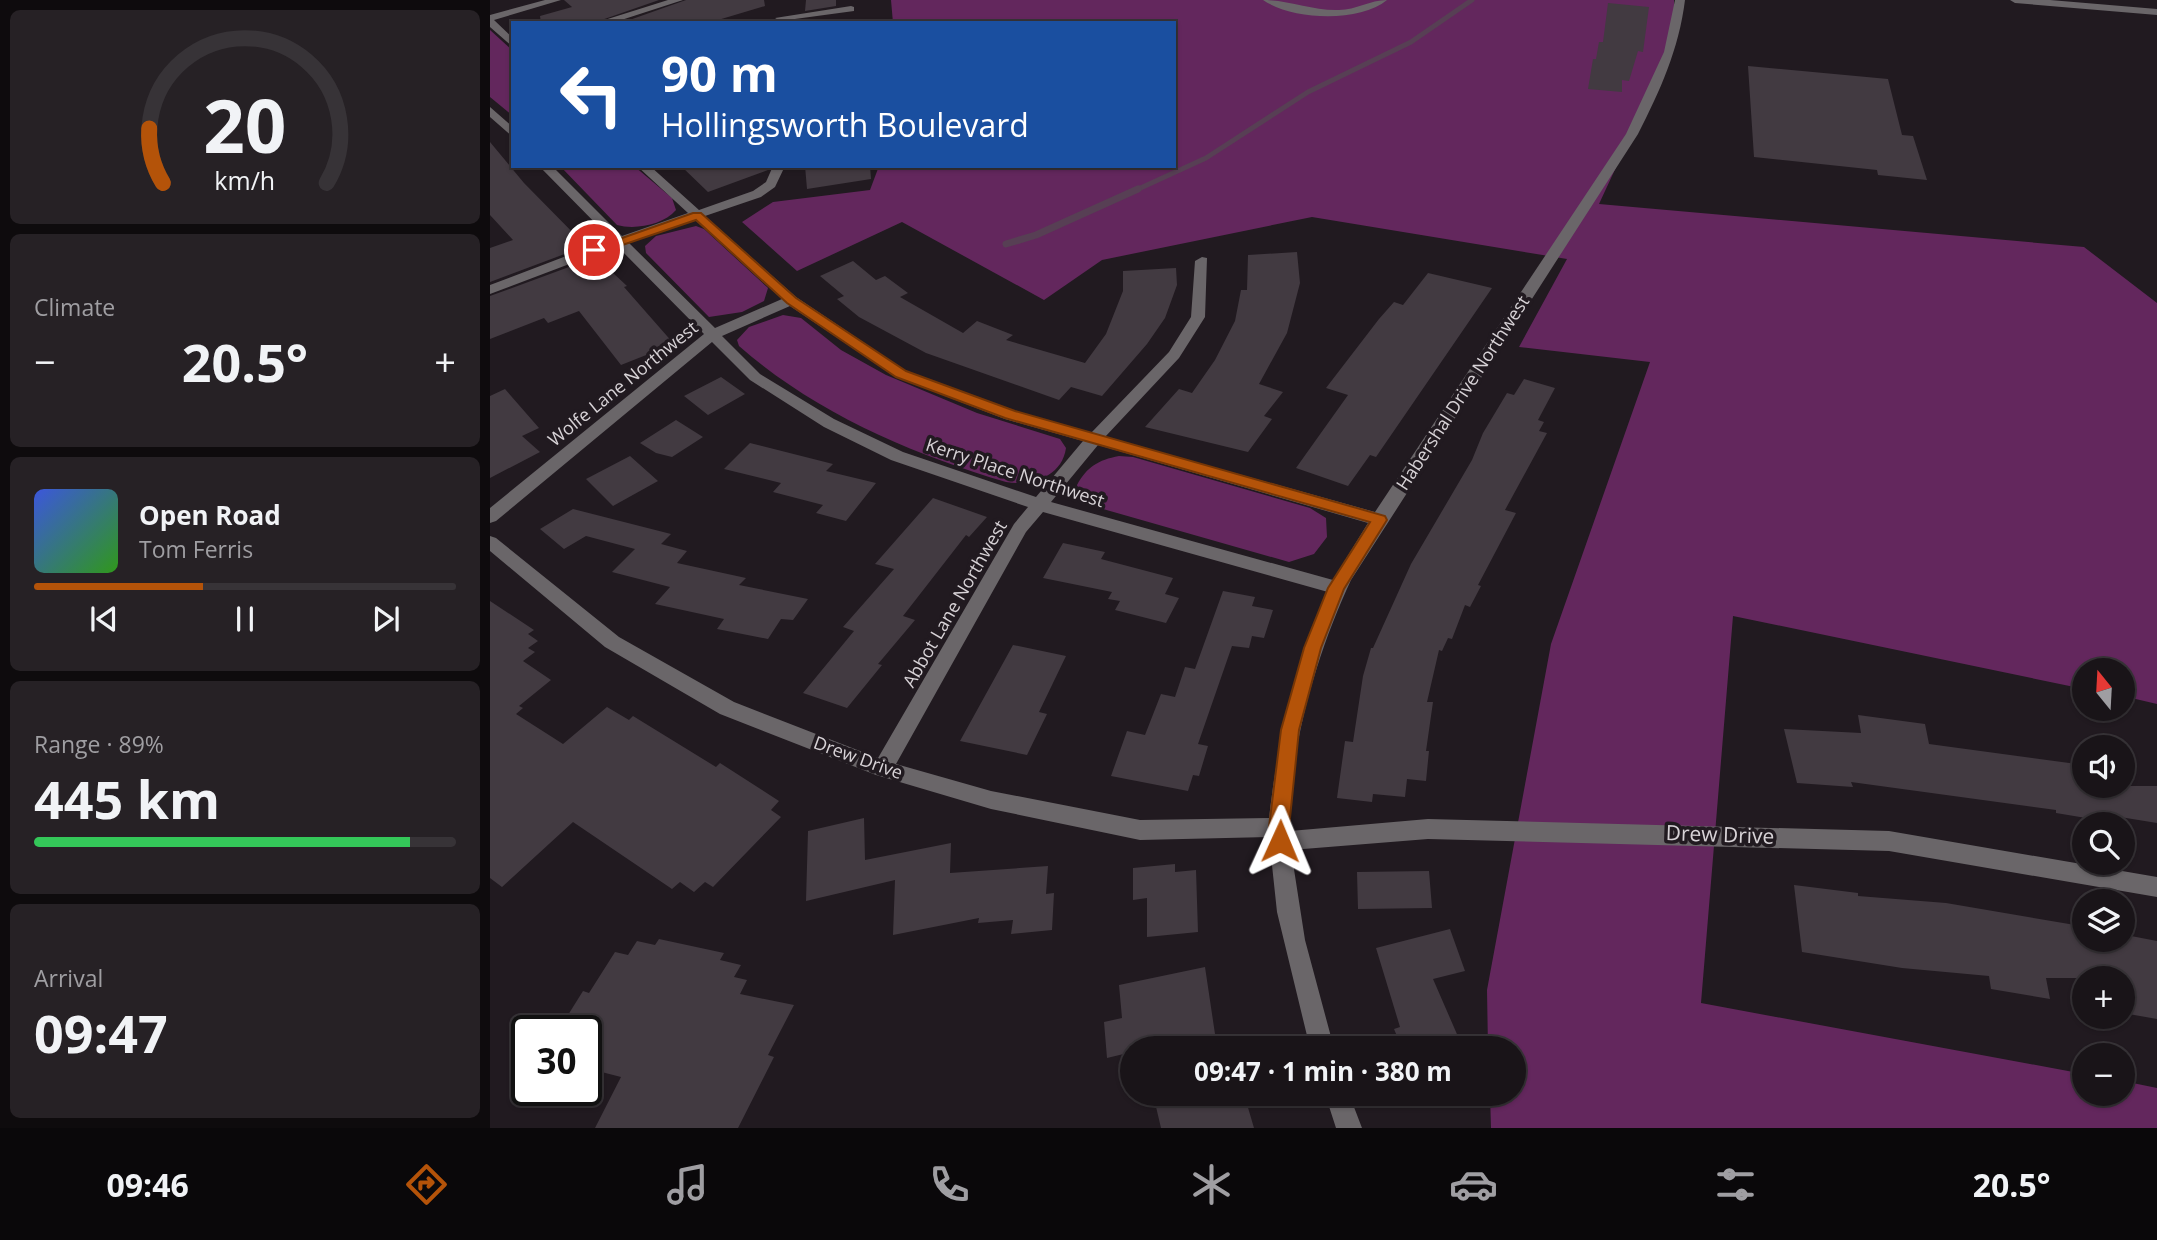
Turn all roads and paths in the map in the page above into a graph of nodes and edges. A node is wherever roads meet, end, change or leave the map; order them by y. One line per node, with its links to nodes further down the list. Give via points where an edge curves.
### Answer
1 (556, 0): 10 (street)
2 (678, 0): 11 (street)
3 (1268, 0): 4 (street, via 1316,12 1348,13)
4 (1382, 0)
5 (1680, 0): 28 (street, Habershal Drive Northwest, via 1678,27 1655,92 1632,134)
6 (2015, 0): 8 (street)
7 (851, 4): 9 (street)
8 (2157, 12)
9 (780, 17)
10 (490, 20): 12 (street)
11 (607, 21)
12 (511, 42)
13 (490, 110): 14 (street)
14 (511, 131): 15 (street)
15 (490, 135)
16 (547, 168): 20 (street, Kerry Place Northwest)
17 (645, 168): 19 (street)
18 (778, 168): 19 (street, via 771,184 757,194)
19 (697, 215): 20 (street); 23 (street)
20 (621, 240): 22 (street); 24 (street, Kerry Place Northwest)
21 (1202, 261): 25 (street, Abbot Lane Northwest, via 1198,317 1174,355)
22 (490, 290)
23 (791, 300): 24 (street, Wolfe Lane Northwest); 25 (street, via 901,374 1010,415)
24 (712, 335): 26 (street, Kerry Place Northwest, via 754,377 829,423 897,456); 27 (street, Wolfe Lane Northwest)
25 (1094, 439): 26 (street, Abbot Lane Northwest); 28 (street)
26 (1040, 505): 30 (street, Kerry Place Northwest); 31 (street, Abbot Lane Northwest, via 1020,528)
27 (490, 517)
28 (1380, 520): 30 (street, Habershal Drive Northwest)
29 (490, 542): 31 (street, Drew Drive, via 612,642 727,708)
30 (1336, 588): 32 (street, Habershal Drive Northwest, via 1312,648 1290,730)
31 (883, 769): 32 (street, Drew Drive, via 991,800 1140,830)
32 (1280, 834): 33 (street, Drew Drive, via 1428,829 1889,841); 34 (street, Habershal Drive Northwest, via 1292,940)
33 (2157, 887)
34 (1319, 1036)
35 (1341, 1106): 36 (street)
36 (1349, 1128)

